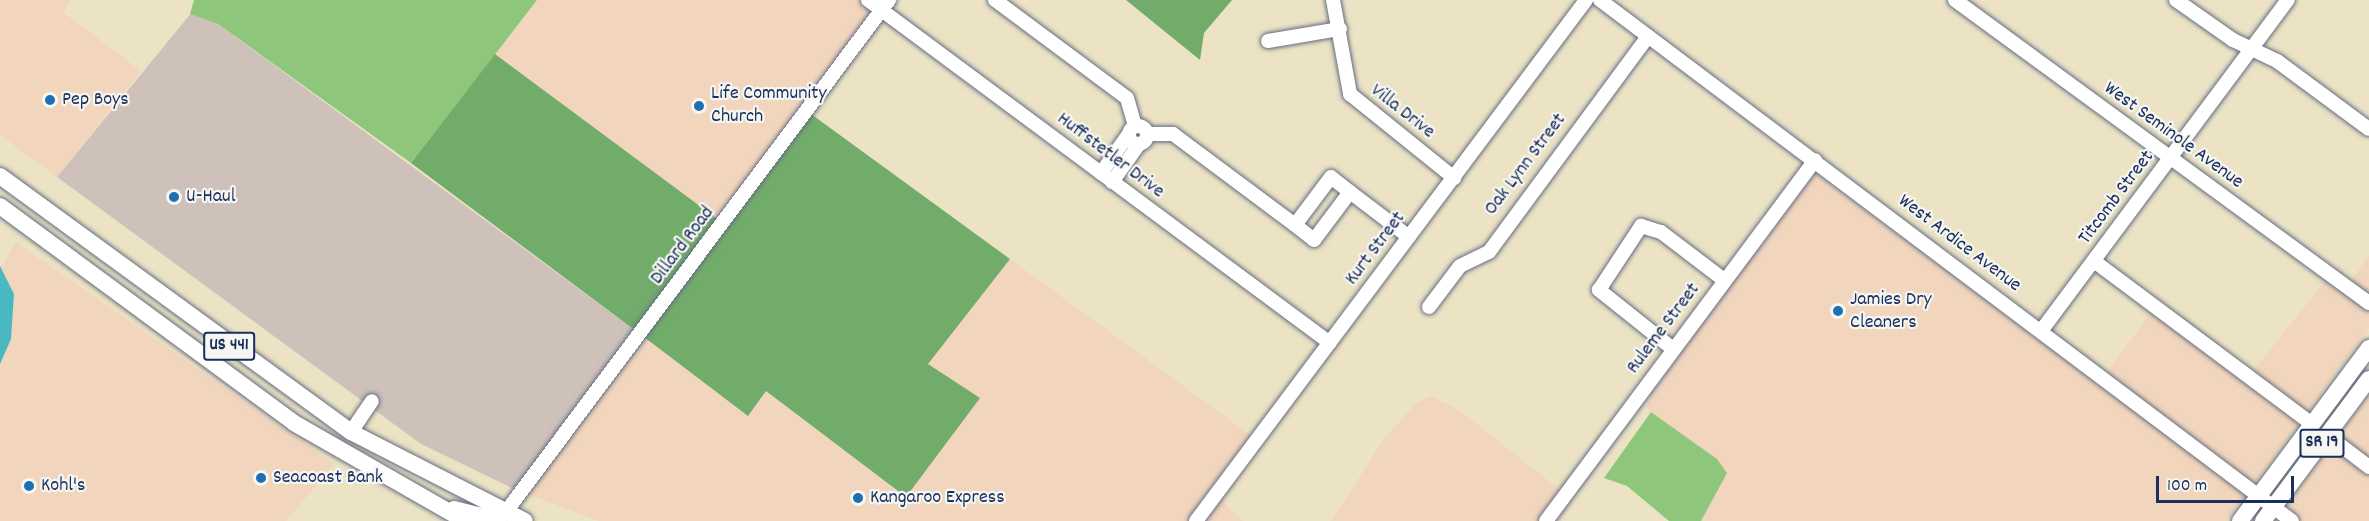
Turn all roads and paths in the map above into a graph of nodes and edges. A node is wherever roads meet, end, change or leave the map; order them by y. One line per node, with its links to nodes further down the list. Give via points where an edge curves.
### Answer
1 (868, 0): 9 (street, Huffstetler Drive)
2 (1333, 0): 10 (street, Villa Drive)
3 (1586, 0): 20 (street, Kurt Street)
4 (1600, 0): 11 (street, West Ardice Avenue)
5 (1955, 0): 16 (street, West Seminole Avenue)
6 (2176, 0): 13 (street)
7 (2288, 0): 13 (street, Titcomb Street)
8 (1003, 2): 15 (street, via 1127,98)
9 (885, 5): 18 (street, Huffstetler Drive); 45 (street, Dillard Road)
10 (1340, 29): 12 (street); 20 (street, Villa Drive, via 1345,82 1355,100)
11 (1648, 36): 17 (street, West Ardice Avenue); 30 (street, Oak Lynn Street, via 1489,252 1460,266)
12 (1268, 41)
13 (2252, 49): 14 (street); 16 (street, Titcomb Street)
14 (2369, 129)
15 (1140, 131): 18 (street); 23 (street, via 1173,134)
16 (2171, 158): 25 (street, Titcomb Street); 28 (street, West Seminole Avenue)
17 (1815, 160): 26 (street, Ruleme Street); 31 (street, West Ardice Avenue)
18 (1111, 172): 32 (street, Huffstetler Drive)
19 (0, 176): 27 (main road, US 441)
20 (1454, 178): 24 (street, Kurt Street)
21 (1350, 192): 23 (street, via 1314,240); 23 (street, via 1331,177); 24 (street)
22 (5, 210): 27 (main road, via 42,225 114,277); 29 (main road, US 441)
23 (1295, 225)
24 (1409, 237): 32 (street, Kurt Street)
25 (2094, 261): 31 (street, Titcomb Street); 38 (street)
26 (1725, 280): 34 (street, Ruleme Street); 34 (street, via 1661,232 1641,226 1599,290)
27 (144, 283): 35 (main road, US 441)
28 (2369, 303)
29 (132, 304): 35 (main road, via 168,313 227,357); 43 (main road, US 441, via 294,423)
30 (1429, 307)
31 (2041, 331): 42 (street, West Ardice Avenue)
32 (1329, 343): 48 (street, Kurt Street)
33 (2369, 348): 38 (main road, SR 19)
34 (1673, 349): 49 (street, Ruleme Street)
35 (259, 368): 39 (main road, US 441)
36 (2369, 379): 40 (main road, SR 19)
37 (372, 401): 39 (street)
38 (2312, 424): 42 (main road, SR 19)
39 (351, 432): 45 (main road, US 441)
40 (2327, 435): 41 (street); 44 (main road, SR 19)
41 (2369, 467)
42 (2259, 495): 44 (street, West Ardice Avenue); 50 (main road, SR 19)
43 (424, 501): 45 (main road, via 482,516); 46 (main road, US 441)
44 (2274, 507): 51 (main road, SR 19); 52 (street, West Ardice Avenue)
45 (505, 513): 47 (main road, US 441)
46 (465, 521)
47 (525, 521)
48 (1196, 521)
49 (1546, 521)
50 (2240, 521)
51 (2263, 521)
52 (2292, 521)

